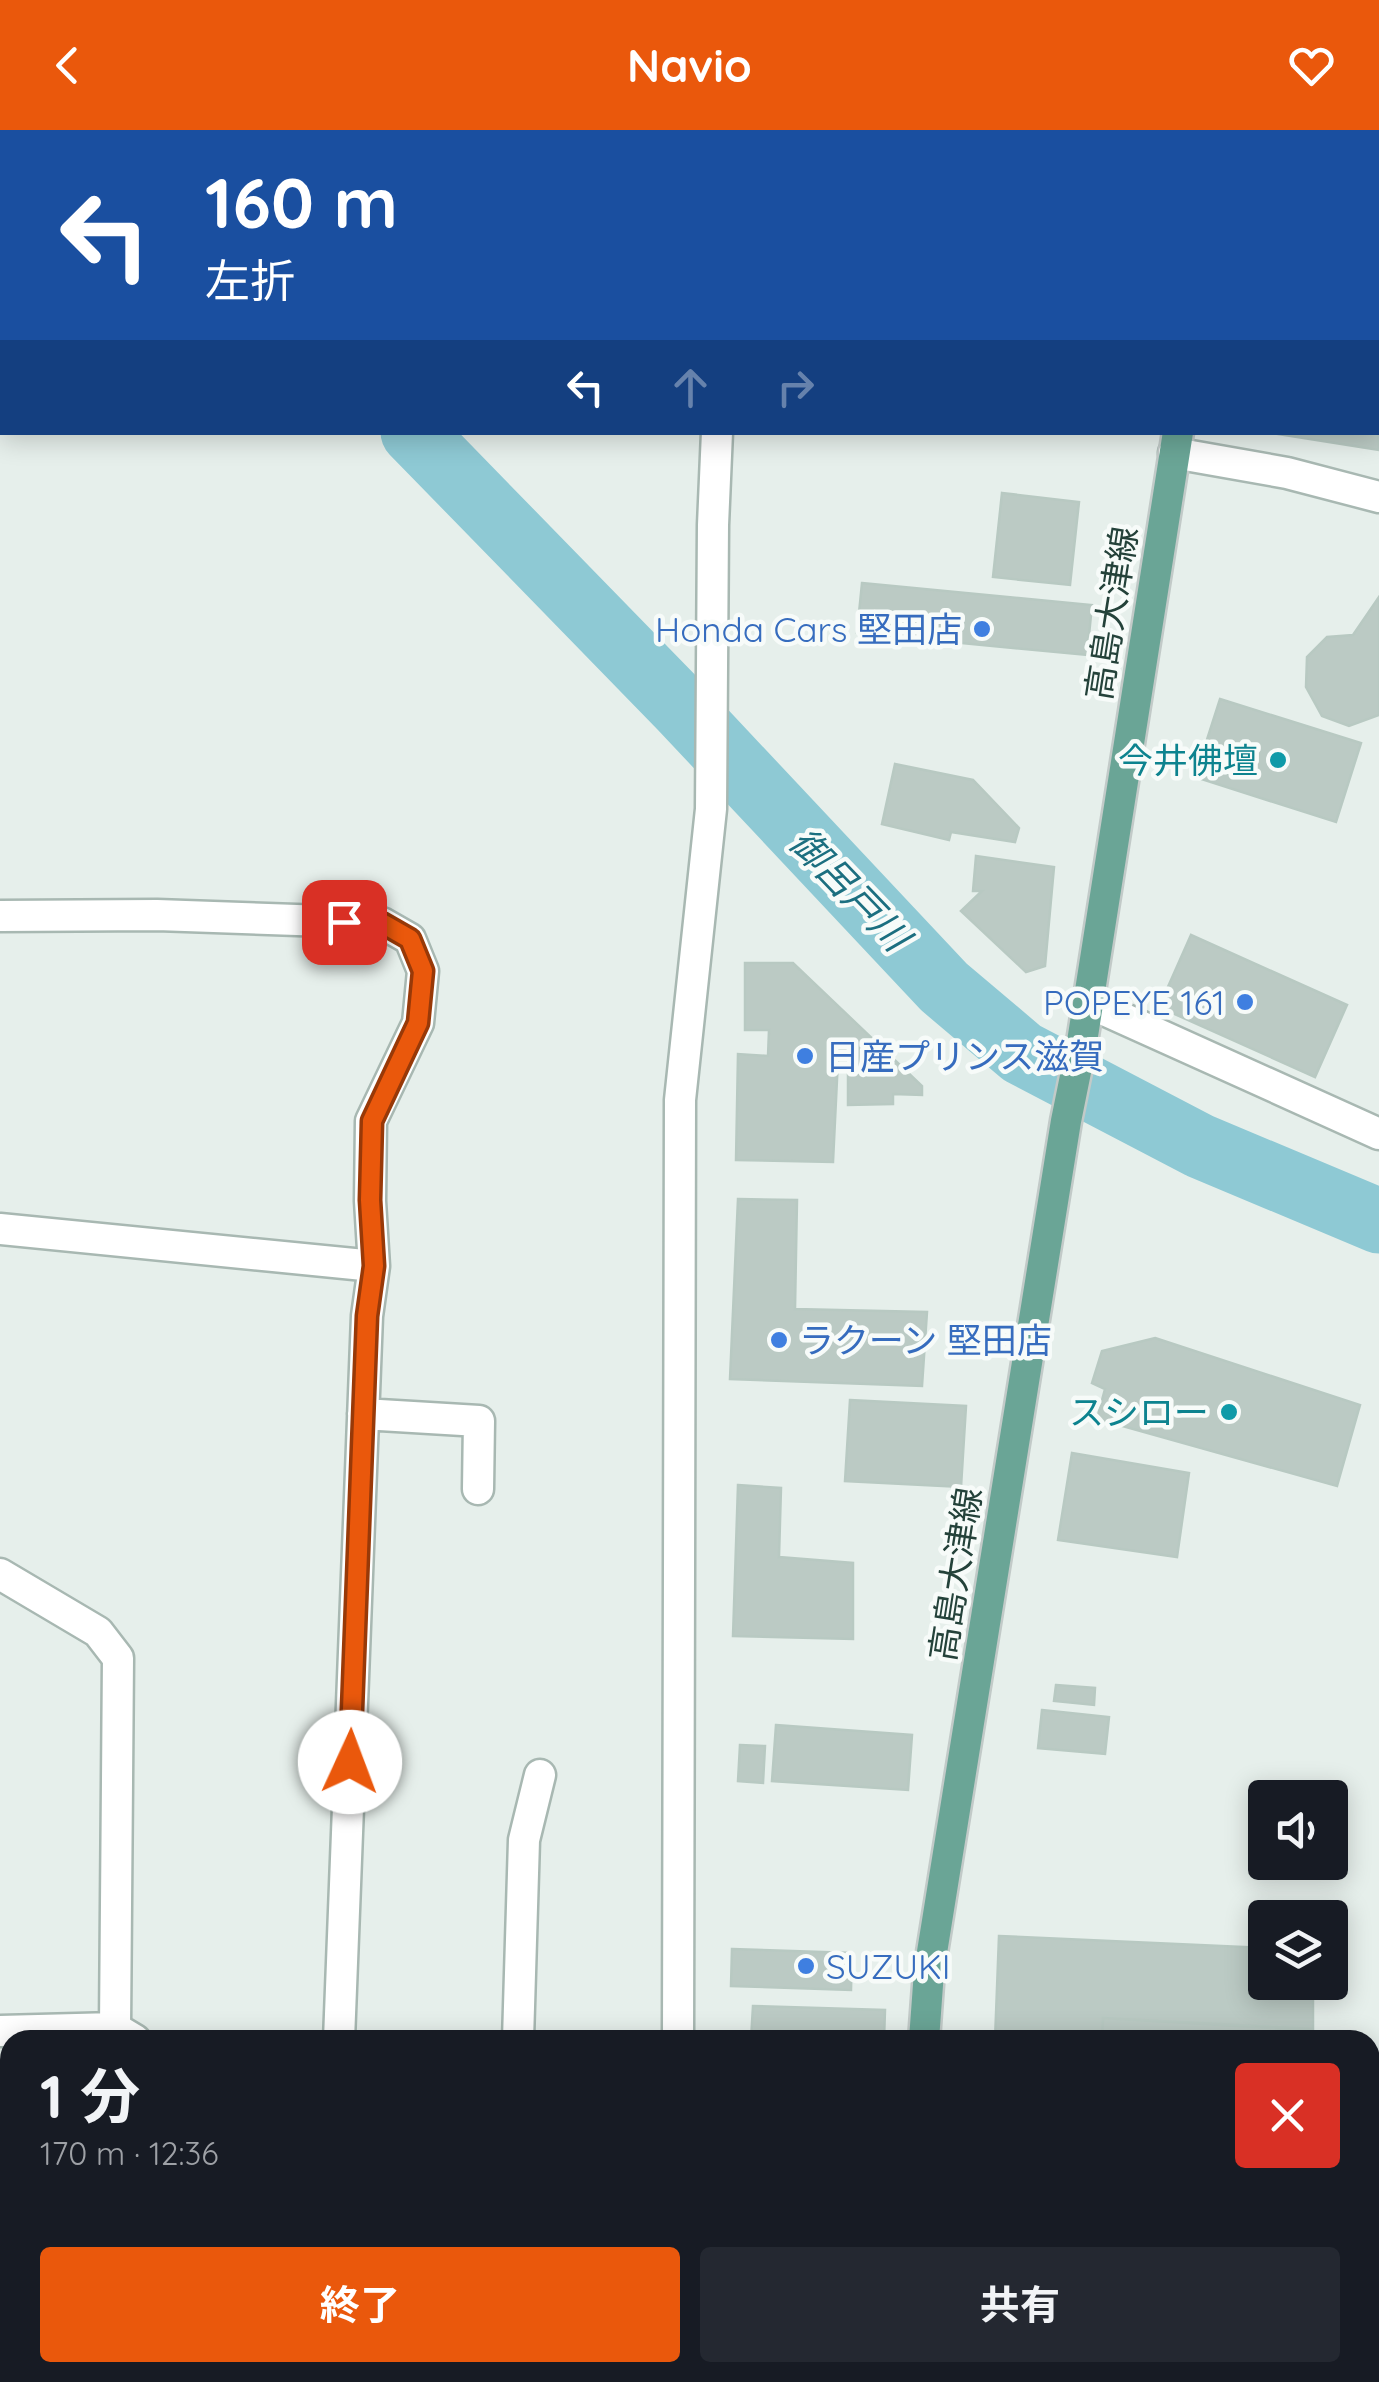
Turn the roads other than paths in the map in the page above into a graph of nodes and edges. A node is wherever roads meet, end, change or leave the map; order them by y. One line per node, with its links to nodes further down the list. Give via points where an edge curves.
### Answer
1 (717, 435): 16 (street, via 711,809 680,1100)
2 (1176, 443): 3 (street); 5 (main road, 高島大津線)
3 (1379, 497)
4 (0, 916): 8 (street, via 382,923 410,939 423,971 418,1023 372,1121)
5 (1088, 1003): 6 (street); 17 (main road, 高島大津線, via 929,1971)
6 (1379, 1134)
7 (0, 1229): 8 (street)
8 (374, 1266): 9 (street)
9 (363, 1414): 10 (street, via 478,1421); 14 (street)
10 (478, 1488)
11 (0, 1574): 13 (street, via 98,1632 118,1658)
12 (540, 1775): 15 (street, via 524,1840)
13 (125, 2030)
14 (339, 2030)
15 (518, 2030)
16 (678, 2030)
17 (925, 2030)

